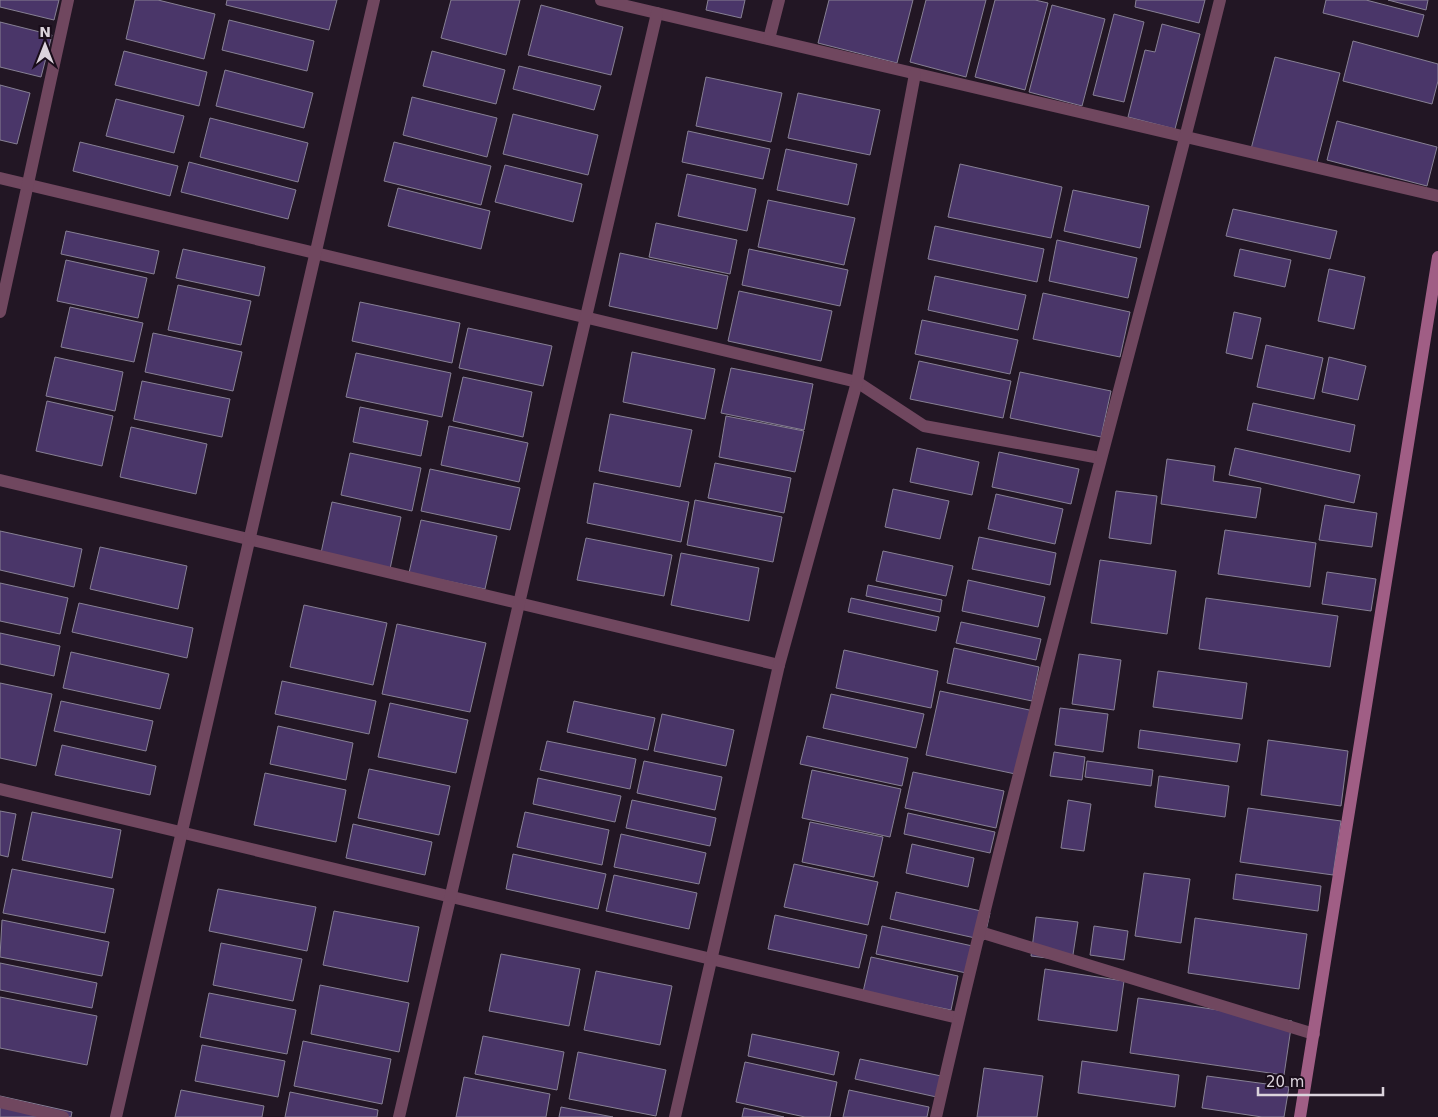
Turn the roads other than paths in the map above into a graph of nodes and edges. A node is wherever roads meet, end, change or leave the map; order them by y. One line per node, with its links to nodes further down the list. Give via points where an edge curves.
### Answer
1 (68, 0): 11 (street)
2 (374, 0): 13 (street)
3 (601, 0): 6 (street)
4 (779, 0): 7 (street)
5 (1220, 0): 9 (street)
6 (657, 13): 7 (street); 16 (street)
7 (769, 39): 8 (street)
8 (915, 74): 9 (street); 17 (street)
9 (1186, 137): 12 (street); 18 (street)
10 (0, 178): 11 (street)
11 (28, 184): 13 (street); 15 (street)
12 (1438, 196)
13 (316, 254): 16 (street); 20 (street)
14 (1438, 257): 29 (street)
15 (0, 312)
16 (586, 318): 17 (street); 21 (street)
17 (857, 382): 18 (street, via 924,426); 22 (street)
18 (1100, 458): 26 (street)
19 (0, 480): 20 (street)
20 (250, 540): 21 (street); 24 (street)
21 (519, 603): 22 (street); 25 (street)
22 (779, 665): 27 (street)
23 (0, 789): 24 (street)
24 (182, 832): 25 (street); 32 (street)
25 (451, 896): 27 (street); 33 (street)
26 (980, 932): 28 (street); 29 (street)
27 (712, 958): 28 (street); 34 (street)
28 (958, 1018): 35 (street)
29 (1314, 1034): 36 (street)
30 (0, 1102): 31 (street)
31 (63, 1117)
32 (116, 1117)
33 (399, 1117)
34 (675, 1117)
35 (936, 1117)
36 (1300, 1117)

